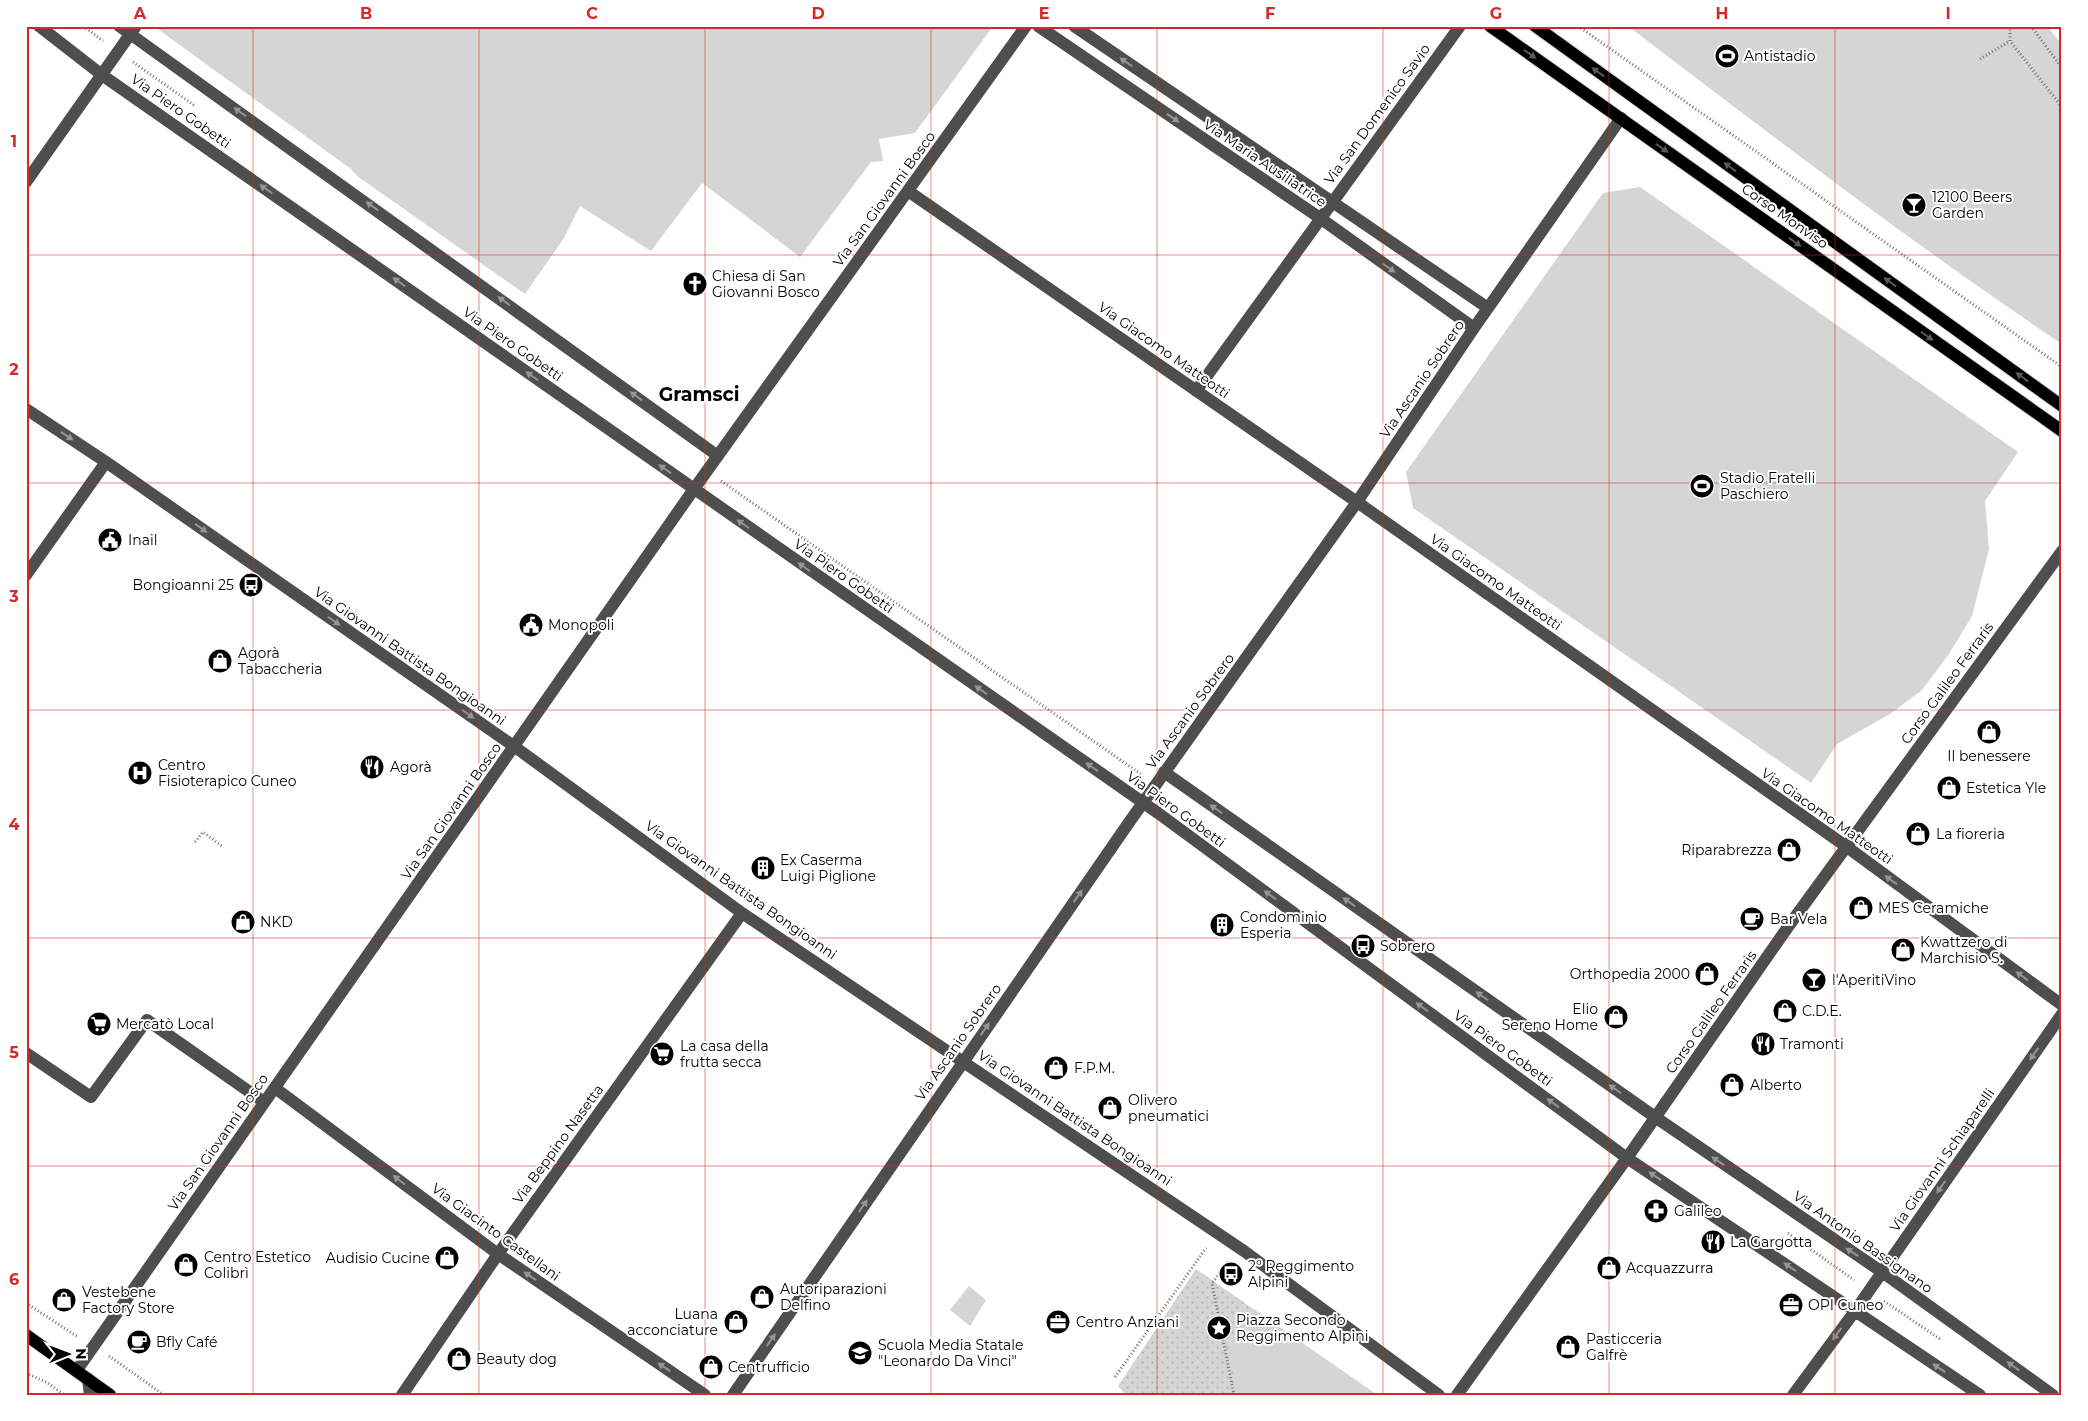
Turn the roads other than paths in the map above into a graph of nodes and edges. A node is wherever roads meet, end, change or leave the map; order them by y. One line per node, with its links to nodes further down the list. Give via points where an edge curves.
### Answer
1 (39, 26): 10 (street, Via Piero Gobetti)
2 (119, 26): 9 (street, Via Piero Gobetti)
3 (1026, 26): 13 (street, Via San Giovanni Bosco)
4 (1038, 26): 15 (street, Via Maria Ausiliatrice, one-way to 15)
5 (1074, 26): 14 (street, Via Maria Ausiliatrice, one-way to 5)
6 (1460, 26): 14 (street, Via San Domenico Savio)
7 (1490, 26): 11 (main road, Corso Monviso, one-way to 11)
8 (1535, 26): 19 (main road, Corso Monviso, one-way to 8)
9 (134, 30): 10 (street); 22 (street, Via Piero Gobetti, one-way to 9)
10 (102, 74): 12 (street); 24 (street, Via Piero Gobetti, one-way to 10)
11 (1621, 118): 16 (street, Via Ascanio Sobrero); 21 (main road, Corso Monviso, one-way to 21)
12 (26, 182)
13 (908, 191): 18 (street, Via Giacomo Matteotti); 22 (street, Via San Giovanni Bosco)
14 (1332, 202): 15 (street, Via San Domenico Savio); 16 (street, Via Maria Ausiliatrice)
15 (1320, 218): 17 (street, Via Maria Ausiliatrice, one-way to 17); 18 (street, Via San Domenico Savio)
16 (1488, 308): 17 (street, Via Ascanio Sobrero)
17 (1474, 328): 25 (street, Via Ascanio Sobrero)
18 (1196, 391): 25 (street, Via Giacomo Matteotti)
19 (2062, 406)
20 (26, 409): 23 (street, Via Giovanni Battista Bongioanni, one-way to 23)
21 (2062, 431)
22 (718, 456): 24 (street, Via San Giovanni Bosco)
23 (106, 462): 27 (street); 28 (street, Via Giovanni Battista Bongioanni, one-way to 28)
24 (694, 489): 28 (street, Via San Giovanni Bosco); 30 (street, Via Piero Gobetti, one-way to 24)
25 (1357, 502): 29 (street, Via Ascanio Sobrero); 31 (street, Via Giacomo Matteotti)
26 (2062, 551): 31 (street, Corso Galileo Ferraris)
27 (26, 575)
28 (515, 747): 32 (street, Via Giovanni Battista Bongioanni); 37 (street, Via San Giovanni Bosco)
29 (1164, 772): 30 (street, Via Ascanio Sobrero); 39 (street, Via Piero Gobetti, one-way to 29)
30 (1142, 803): 36 (street, Via Ascanio Sobrero, one-way to 30); 40 (street, Via Piero Gobetti, one-way to 30)
31 (1846, 847): 33 (street, Via Giacomo Matteotti, one-way to 31); 39 (street, Corso Galileo Ferraris)
32 (742, 913): 36 (street, Via Giovanni Battista Bongioanni); 41 (street, Via Beppino Nasetta)
33 (2062, 1005)
34 (2062, 1014): 42 (street, Via Giovanni Schiaparelli, one-way to 42)
35 (26, 1053): 38 (street, via 91,1097 147,1020)
36 (963, 1060): 51 (street, Via Ascanio Sobrero, one-way to 36); 52 (street, Via Giovanni Battista Bongioanni, via 1238,1248)
37 (275, 1088): 38 (street, Via San Giovanni Bosco); 41 (street, Via Giacinto Castellani, one-way to 37)
38 (264, 1102): 45 (street, Via San Giovanni Bosco)
39 (1655, 1117): 40 (street, Corso Galileo Ferraris); 42 (street, Via Antonio Bassignano, one-way to 39)
40 (1627, 1158): 43 (street, one-way to 40); 53 (street, Corso Galileo Ferraris)
41 (498, 1254): 49 (street, Via Beppino Nasetta); 50 (street, Via Giacinto Castellani, one-way to 41)
42 (1882, 1272): 43 (street, Via Giovanni Schiaparelli); 56 (street, Via Antonio Bassignano, one-way to 42)
43 (1855, 1311): 54 (street, Via Giovanni Schiaparelli, one-way to 54); 55 (street, one-way to 43)
44 (26, 1336): 45 (main road)
45 (77, 1370): 46 (main road)
46 (88, 1379): 47 (street); 48 (main road)
47 (90, 1395)
48 (110, 1395)
49 (402, 1395)
50 (705, 1395)
51 (733, 1395)
52 (1438, 1395)
53 (1457, 1395)
54 (1793, 1395)
55 (1980, 1395)
56 (2053, 1395)

